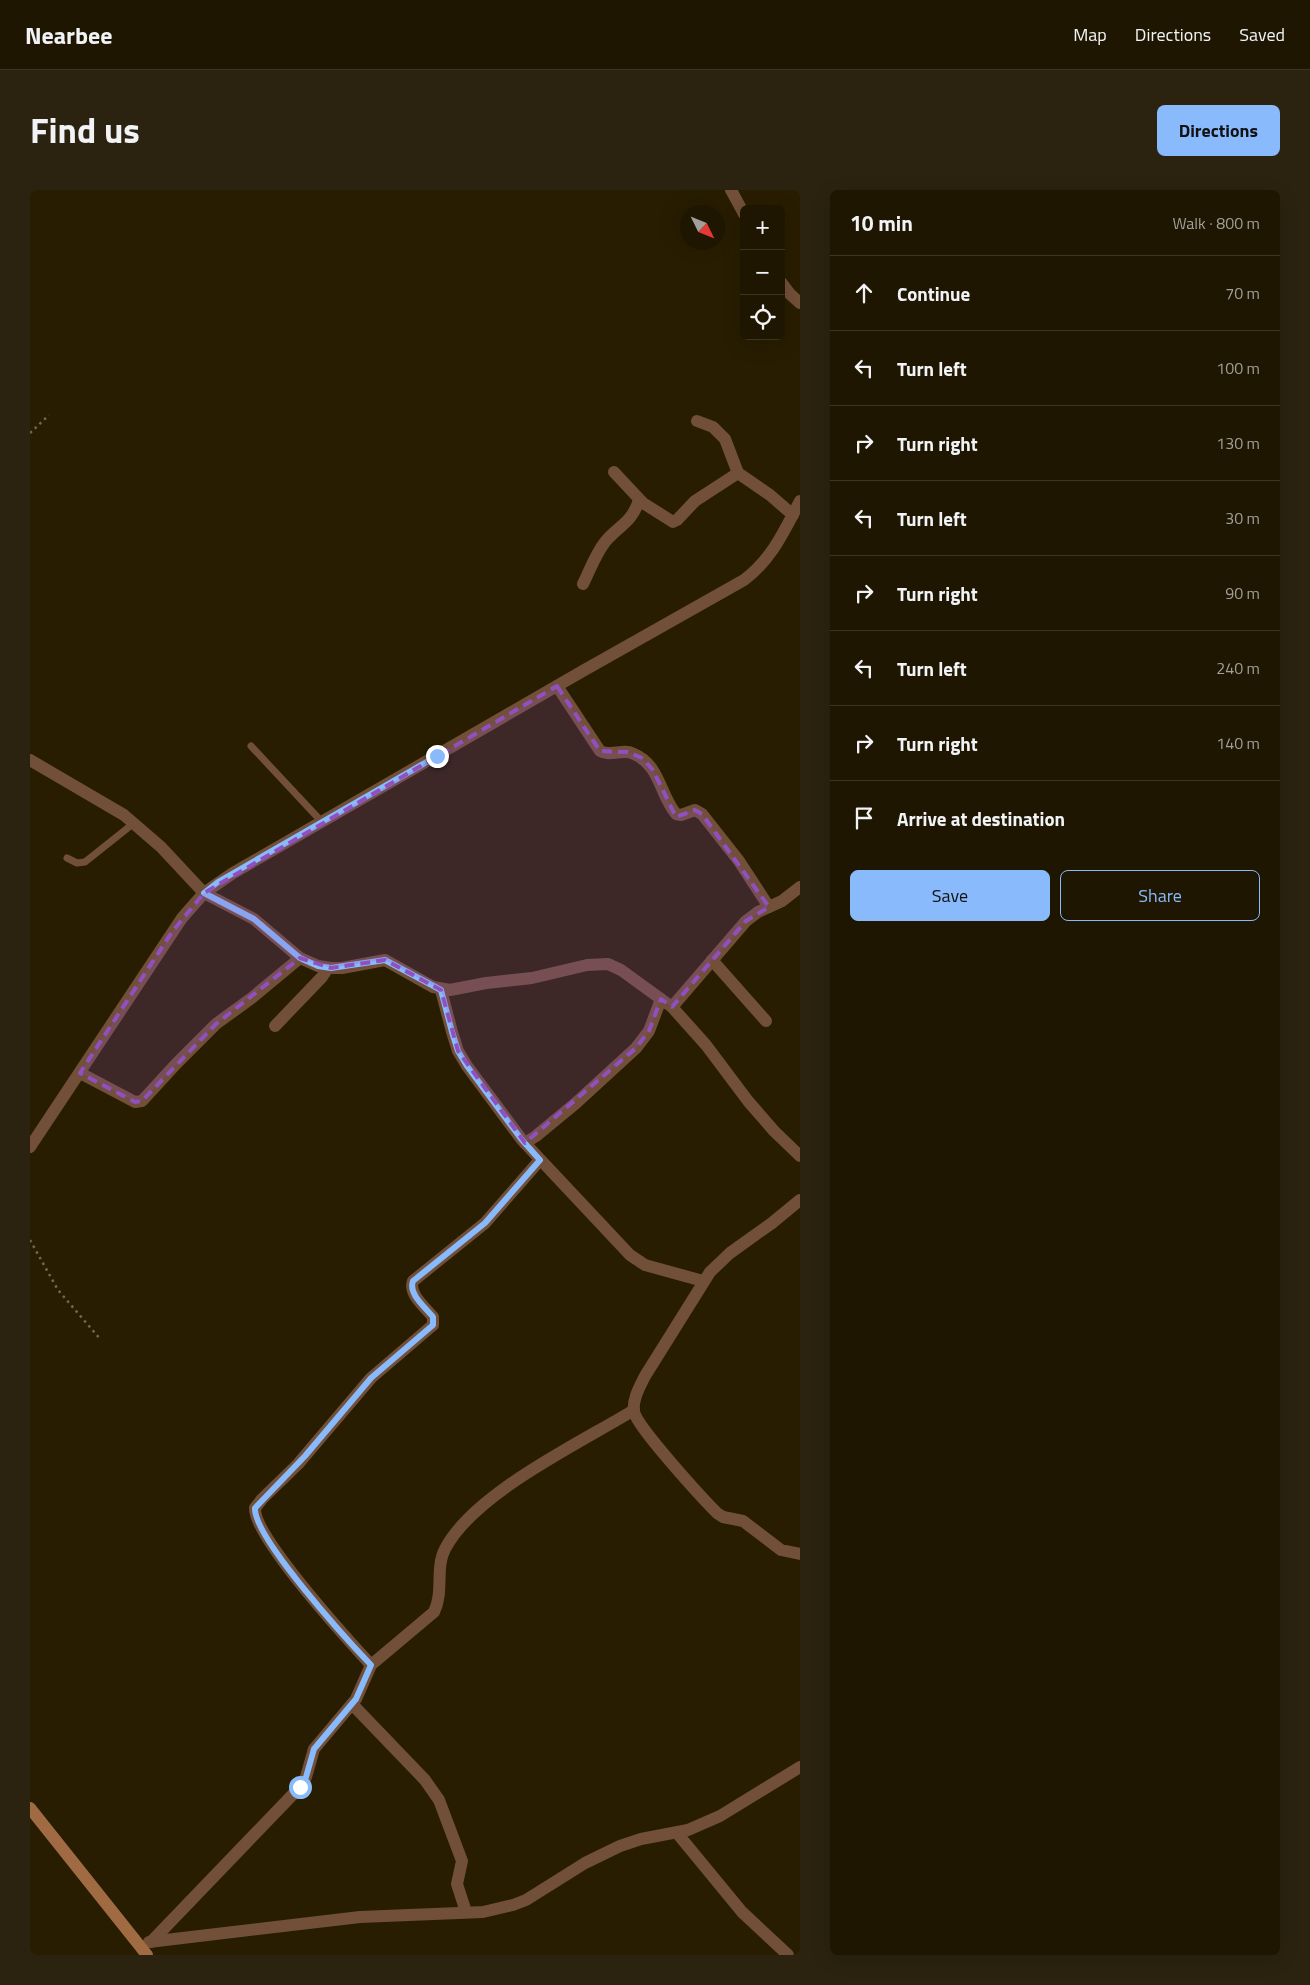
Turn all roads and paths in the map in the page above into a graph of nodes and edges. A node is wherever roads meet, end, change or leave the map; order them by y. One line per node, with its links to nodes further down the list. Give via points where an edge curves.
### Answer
1 (731, 190): 2 (street)
2 (740, 207)
3 (785, 287): 4 (street)
4 (800, 303)
5 (49, 415): 7 (path)
6 (697, 421): 9 (street, via 713,427 725,438)
7 (30, 433)
8 (614, 472): 10 (street)
9 (738, 473): 10 (street, via 696,501 675,521); 12 (street)
10 (639, 500): 13 (street, via 630,520 600,549)
11 (800, 502): 12 (street)
12 (792, 515): 14 (street, via 766,560 744,580)
13 (584, 584)
14 (557, 686): 17 (street); 22 (street, via 600,751 608,754 628,752 642,758 653,770 676,814 695,810 702,814 740,861)
15 (251, 746): 17 (lane)
16 (30, 760): 18 (street, via 111,806)
17 (322, 822): 21 (street)
18 (134, 823): 19 (lane, via 85,862 77,863); 21 (street)
19 (67, 858)
20 (800, 887): 22 (street)
21 (204, 893): 23 (street, via 254,919); 31 (street, via 172,932)
22 (770, 907): 24 (street, via 746,921)
23 (300, 958): 25 (street); 31 (street, via 216,1024 142,1101 135,1102)
24 (712, 960): 28 (street); 29 (street)
25 (328, 968): 26 (street, via 385,960); 30 (street)
26 (441, 990): 27 (street, via 608,964 629,974); 32 (street, via 458,1051)
27 (660, 999): 28 (street); 32 (street, via 649,1031 636,1048 576,1103)
28 (672, 1007): 34 (street, via 758,1113)
29 (766, 1021)
30 (275, 1026)
31 (80, 1073): 33 (street)
32 (525, 1143): 35 (street)
33 (30, 1147)
34 (800, 1156)
35 (540, 1160): 38 (street, via 638,1261); 42 (street, via 485,1223 413,1281 412,1292 433,1317 433,1325 371,1378 305,1456 255,1508 256,1518 283,1561 320,1609)
36 (800, 1200): 38 (street, via 730,1253)
37 (30, 1240): 39 (path, via 58,1290)
38 (703, 1281): 40 (street, via 637,1392)
39 (101, 1340)
40 (634, 1410): 41 (street, via 642,1429 717,1513 743,1521 781,1550); 42 (street, via 501,1491 466,1522 451,1539 441,1560 438,1602 434,1612)
41 (800, 1554)
42 (371, 1665): 43 (street)
43 (352, 1704): 47 (street, via 425,1780 439,1800 462,1861 457,1884); 48 (street, via 314,1749 300,1787)
44 (800, 1767): 46 (street, via 720,1816)
45 (30, 1808): 49 (street)
46 (677, 1833): 47 (street, via 620,1846 513,1906); 51 (street, via 742,1912)
47 (466, 1912): 48 (street, via 360,1917)
48 (151, 1942): 49 (street)
49 (138, 1943): 50 (street)
50 (147, 1955)
51 (788, 1955)

